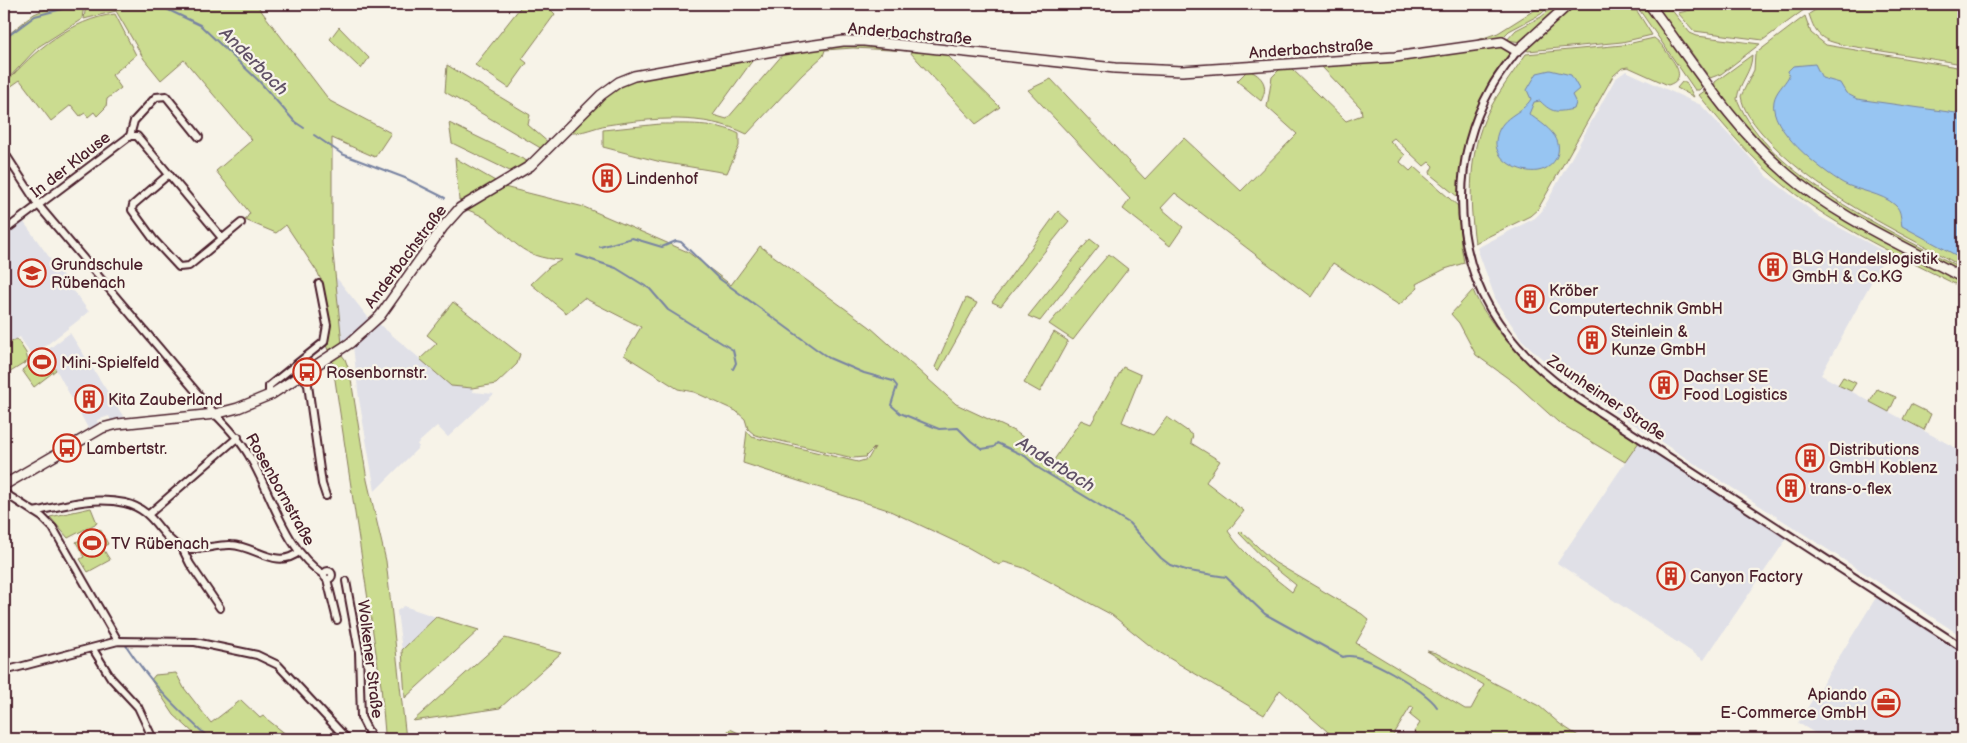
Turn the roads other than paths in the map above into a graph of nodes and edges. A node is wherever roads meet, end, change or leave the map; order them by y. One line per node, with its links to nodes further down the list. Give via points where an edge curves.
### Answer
1 (1569, 4): 3 (main road, Zaunheimer Straße)
2 (1649, 4): 12 (main road, via 1730,115 1788,175 1822,200)
3 (1517, 51): 14 (main road, Anderbachstraße, via 1502,42 1395,57 1182,71 1115,68 864,40 773,51 627,78 611,87 534,162 460,208 380,316 350,344); 29 (street, Zaunheimer Straße, via 1481,108 1469,141 1462,181 1462,225 1470,266 1487,306 1511,341 1569,392)
4 (130, 136): 5 (street, In der Klause, via 134,121 156,97 162,95); 7 (street, In der Klause, via 137,136); 8 (street, In der Klause)
5 (199, 137)
6 (4, 152): 8 (street, Rosenbornstraße)
7 (169, 174): 11 (street, In der Klause); 11 (street, via 132,210 154,240 184,268)
8 (39, 206): 10 (street, In der Klause); 16 (street, Rosenbornstraße)
9 (240, 223): 11 (street)
10 (4, 231)
11 (222, 238)
12 (1963, 278)
13 (319, 284): 15 (street, via 327,331 324,342 269,386)
14 (302, 374): 15 (main road, Anderbachstraße); 20 (street, via 308,385)
15 (269, 396): 16 (main road, Anderbachstraße)
16 (216, 414): 17 (street, Rosenbornstraße); 18 (main road, Anderbachstraße, via 102,428)
17 (238, 438): 22 (street); 24 (street, Rosenbornstraße)
18 (4, 485)
19 (4, 490): 21 (street)
20 (326, 496)
21 (34, 512): 22 (street, via 97,500 134,506); 28 (street, via 48,521 60,538)
22 (149, 514): 23 (street)
23 (182, 548): 24 (street, via 231,545 280,560 292,558); 26 (street)
24 (300, 552): 27 (street, Rosenbornstraße, via 313,568 326,577)
25 (346, 581): 36 (street, Wolkener Straße, via 359,652 362,717)
26 (220, 608)
27 (337, 620)
28 (118, 641): 30 (street); 35 (street, via 195,642 257,655 278,665)
29 (1963, 648)
30 (93, 649): 31 (street); 34 (street, via 111,678 138,707)
31 (4, 671)
32 (4, 736): 33 (street)
33 (6, 739)
34 (153, 739)
35 (347, 739)
36 (372, 739)

